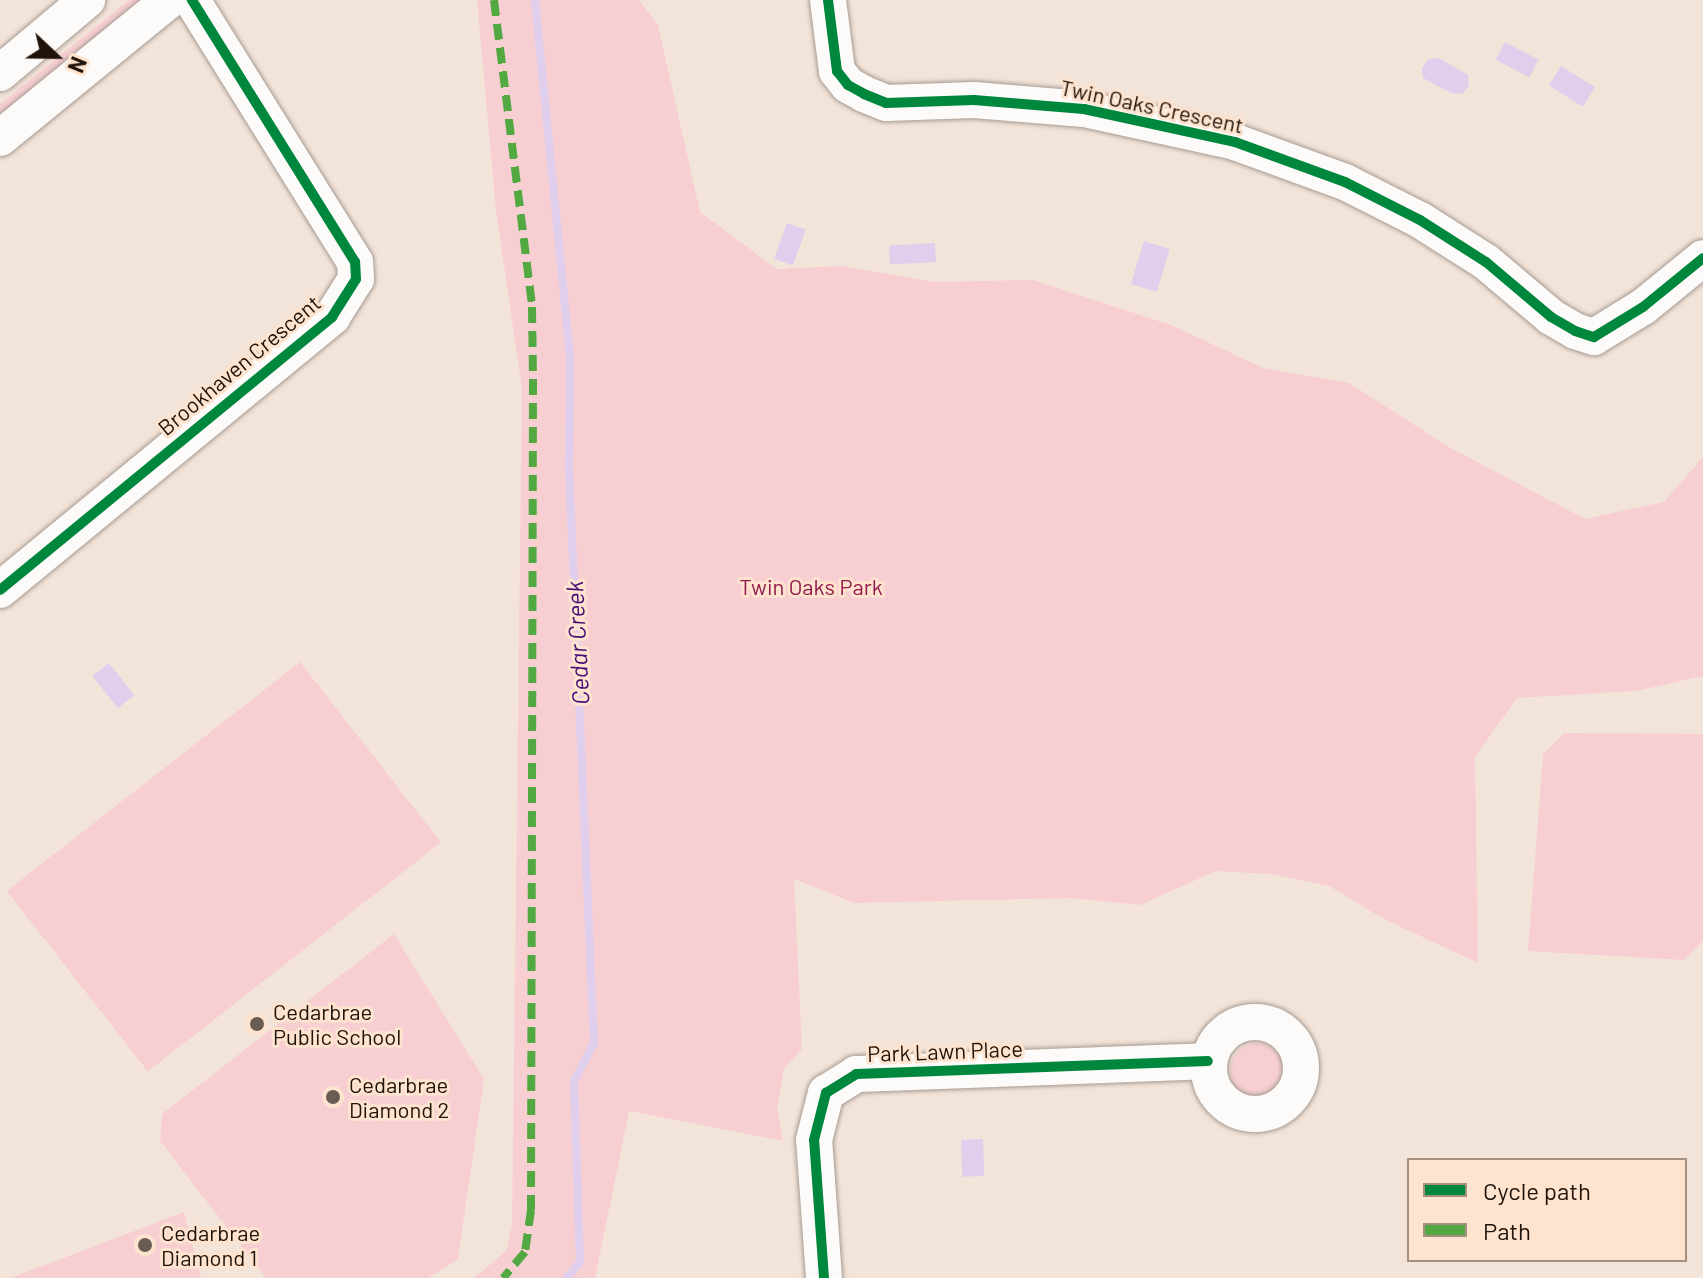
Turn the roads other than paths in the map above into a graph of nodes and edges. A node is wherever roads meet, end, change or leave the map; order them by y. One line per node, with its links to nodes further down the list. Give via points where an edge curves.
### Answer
1 (87, 0): 5 (street)
2 (169, 0): 6 (street)
3 (192, 0): 8 (street, Brookhaven Crescent, via 355,262 356,279 332,317)
4 (828, 0): 7 (street, Twin Oaks Crescent, via 837,71 864,94 886,103 974,100 1084,109 1235,142 1345,182 1420,220 1486,262 1551,317 1594,337 1643,307)
5 (0, 73)
6 (0, 138)
7 (1703, 258)
8 (0, 590)
9 (1208, 1061): 10 (street, Park Lawn Place, via 856,1074 826,1093 814,1140)
10 (824, 1278)

